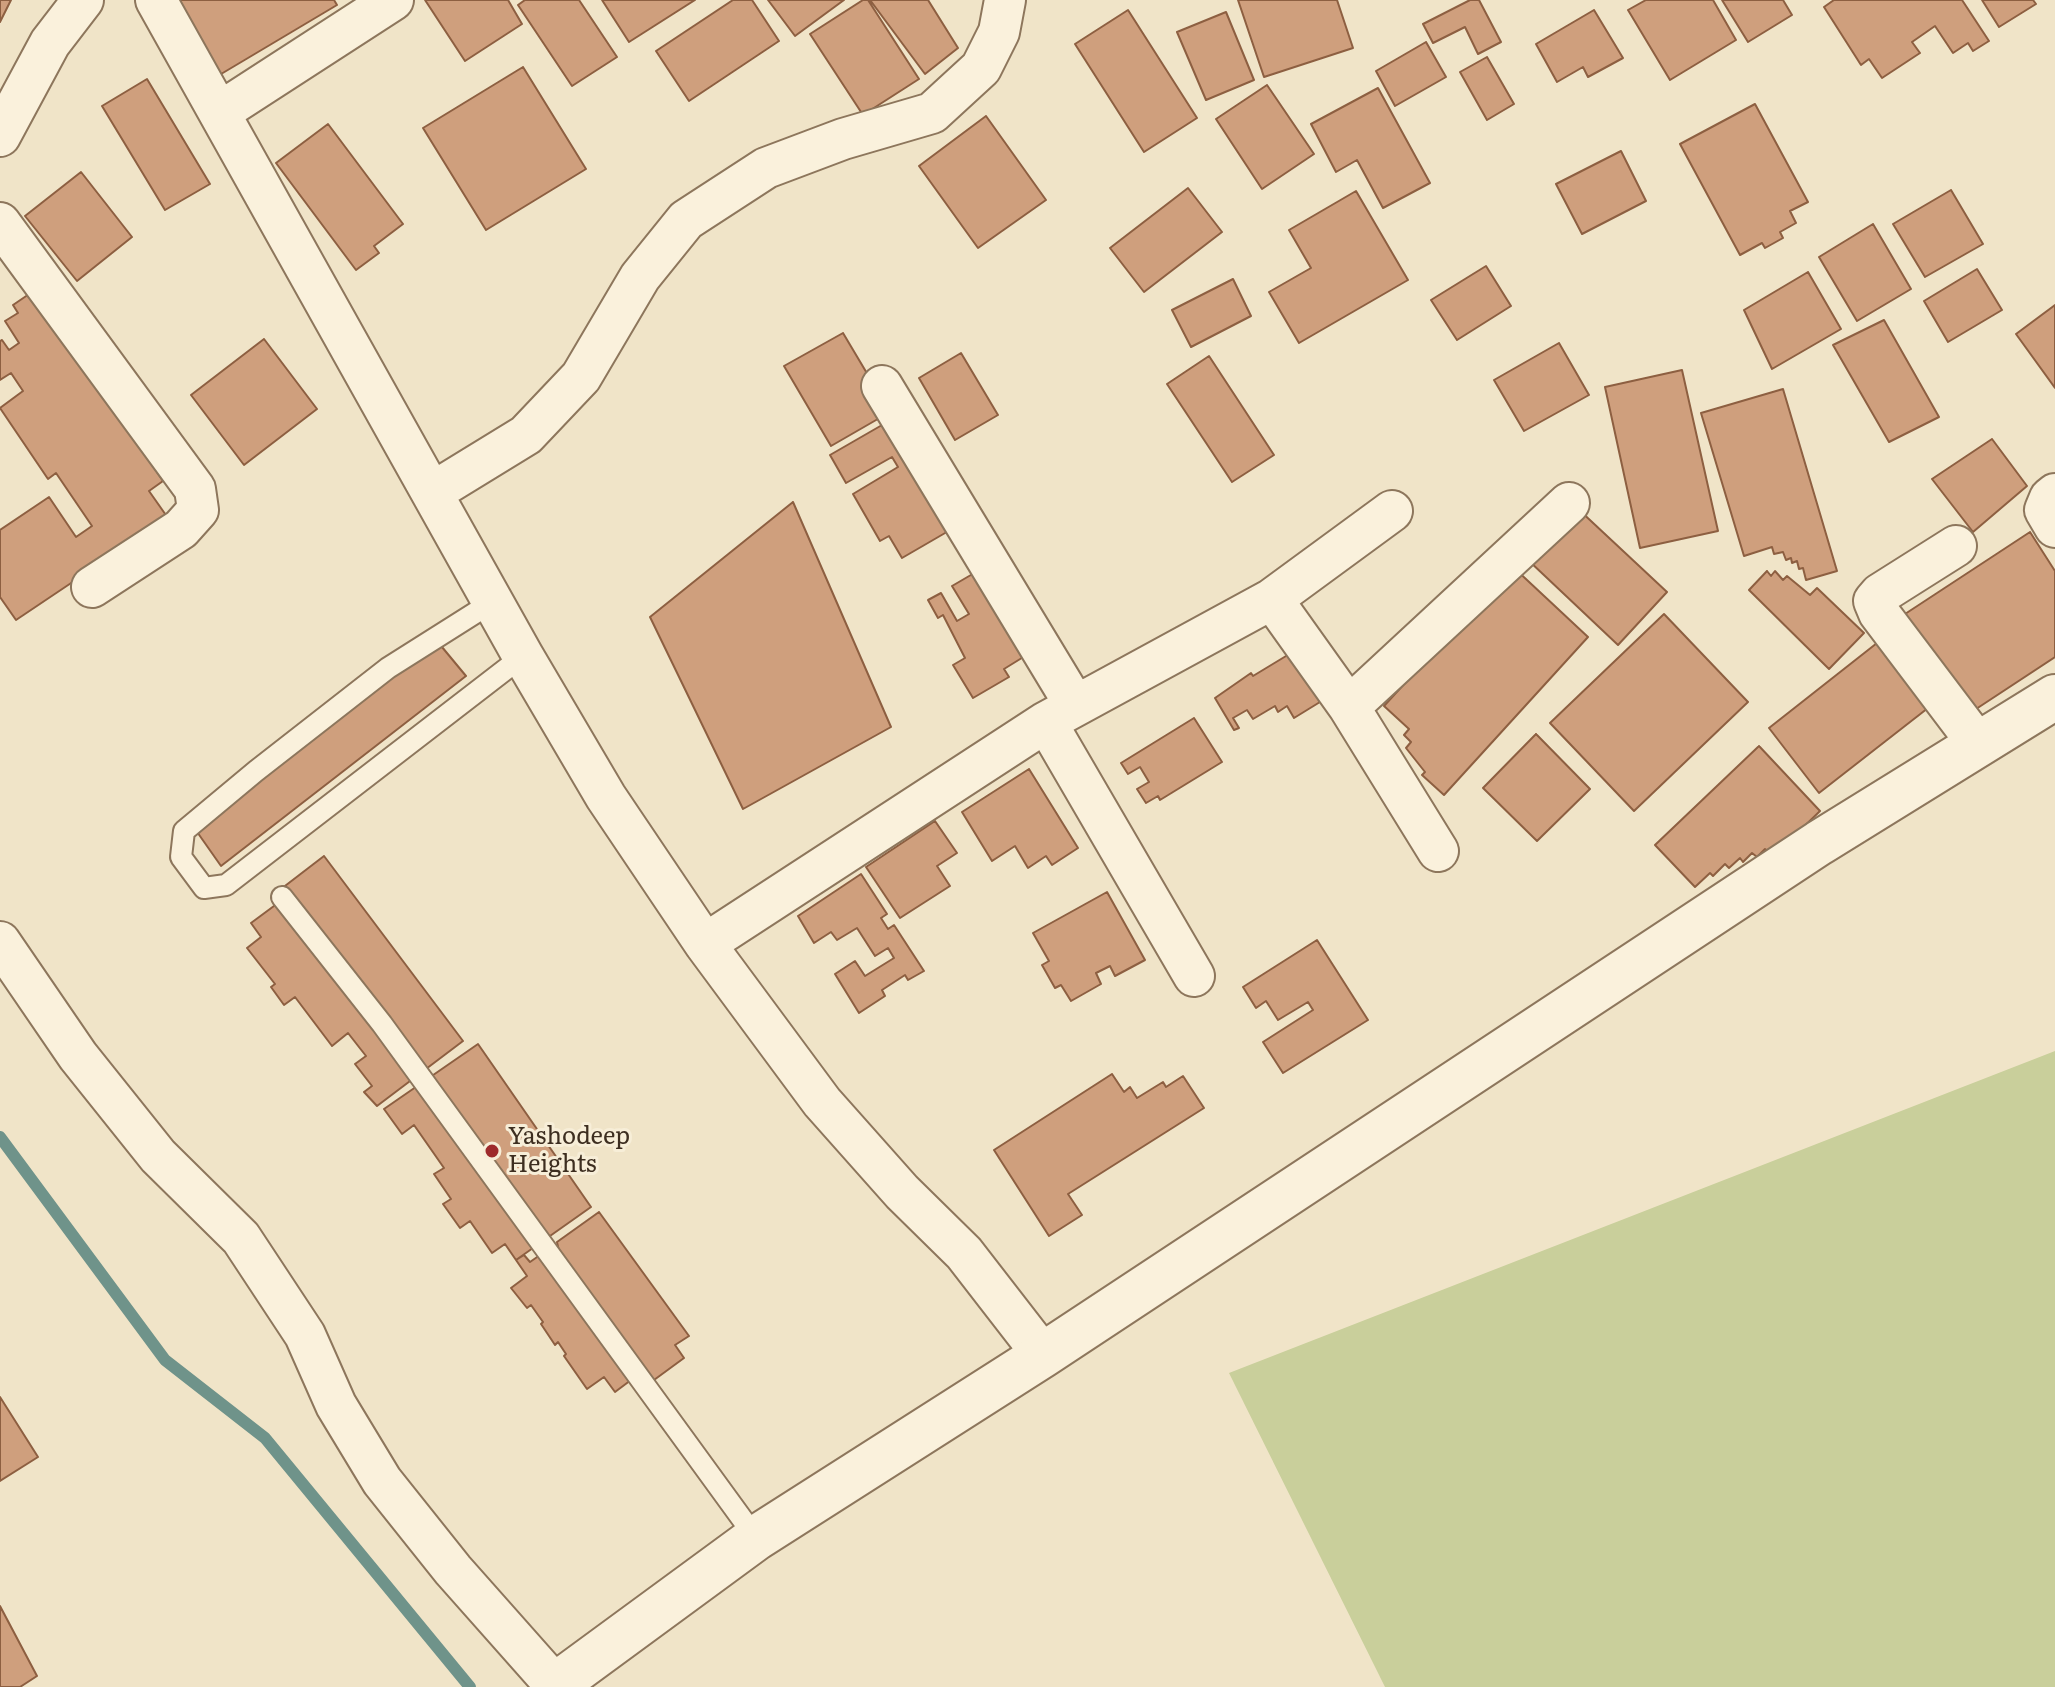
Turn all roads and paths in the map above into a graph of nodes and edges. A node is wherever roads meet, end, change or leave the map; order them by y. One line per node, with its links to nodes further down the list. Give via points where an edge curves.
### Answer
1 (83, 0): 6 (street, via 50,43)
2 (156, 0): 5 (street)
3 (393, 0): 5 (street)
4 (1005, 0): 9 (street, via 999,32 981,68 932,113 766,168 686,220 640,277 581,377 526,435)
5 (220, 112): 9 (street)
6 (0, 136)
7 (0, 223): 15 (street, via 195,489 198,510 181,529)
8 (882, 386): 21 (street)
9 (433, 492): 17 (street)
10 (2055, 494): 13 (street, via 2045,510)
11 (1569, 503): 20 (street)
12 (1392, 511): 16 (street)
13 (2055, 527)
14 (1956, 546): 22 (street, via 1874,601)
15 (92, 587)
16 (1272, 599): 20 (street); 21 (street)
17 (494, 601): 18 (street); 18 (lane, via 388,668 256,771 184,831 181,857 204,888 226,885)
18 (523, 656): 26 (street, via 606,797)
19 (2055, 697): 22 (street)
20 (1349, 707): 23 (street)
21 (1060, 714): 26 (street); 27 (street)
22 (1978, 744): 28 (street, via 1819,843)
23 (1438, 851)
24 (282, 897): 29 (lane, via 382,1024)
25 (0, 942): 30 (street, via 78,1056 158,1156 241,1238 305,1335 336,1405 382,1481)
26 (705, 944): 28 (street, via 822,1102 964,1253)
27 (1194, 976)
28 (1043, 1355): 29 (street)
29 (756, 1538): 30 (street)
30 (554, 1686)

